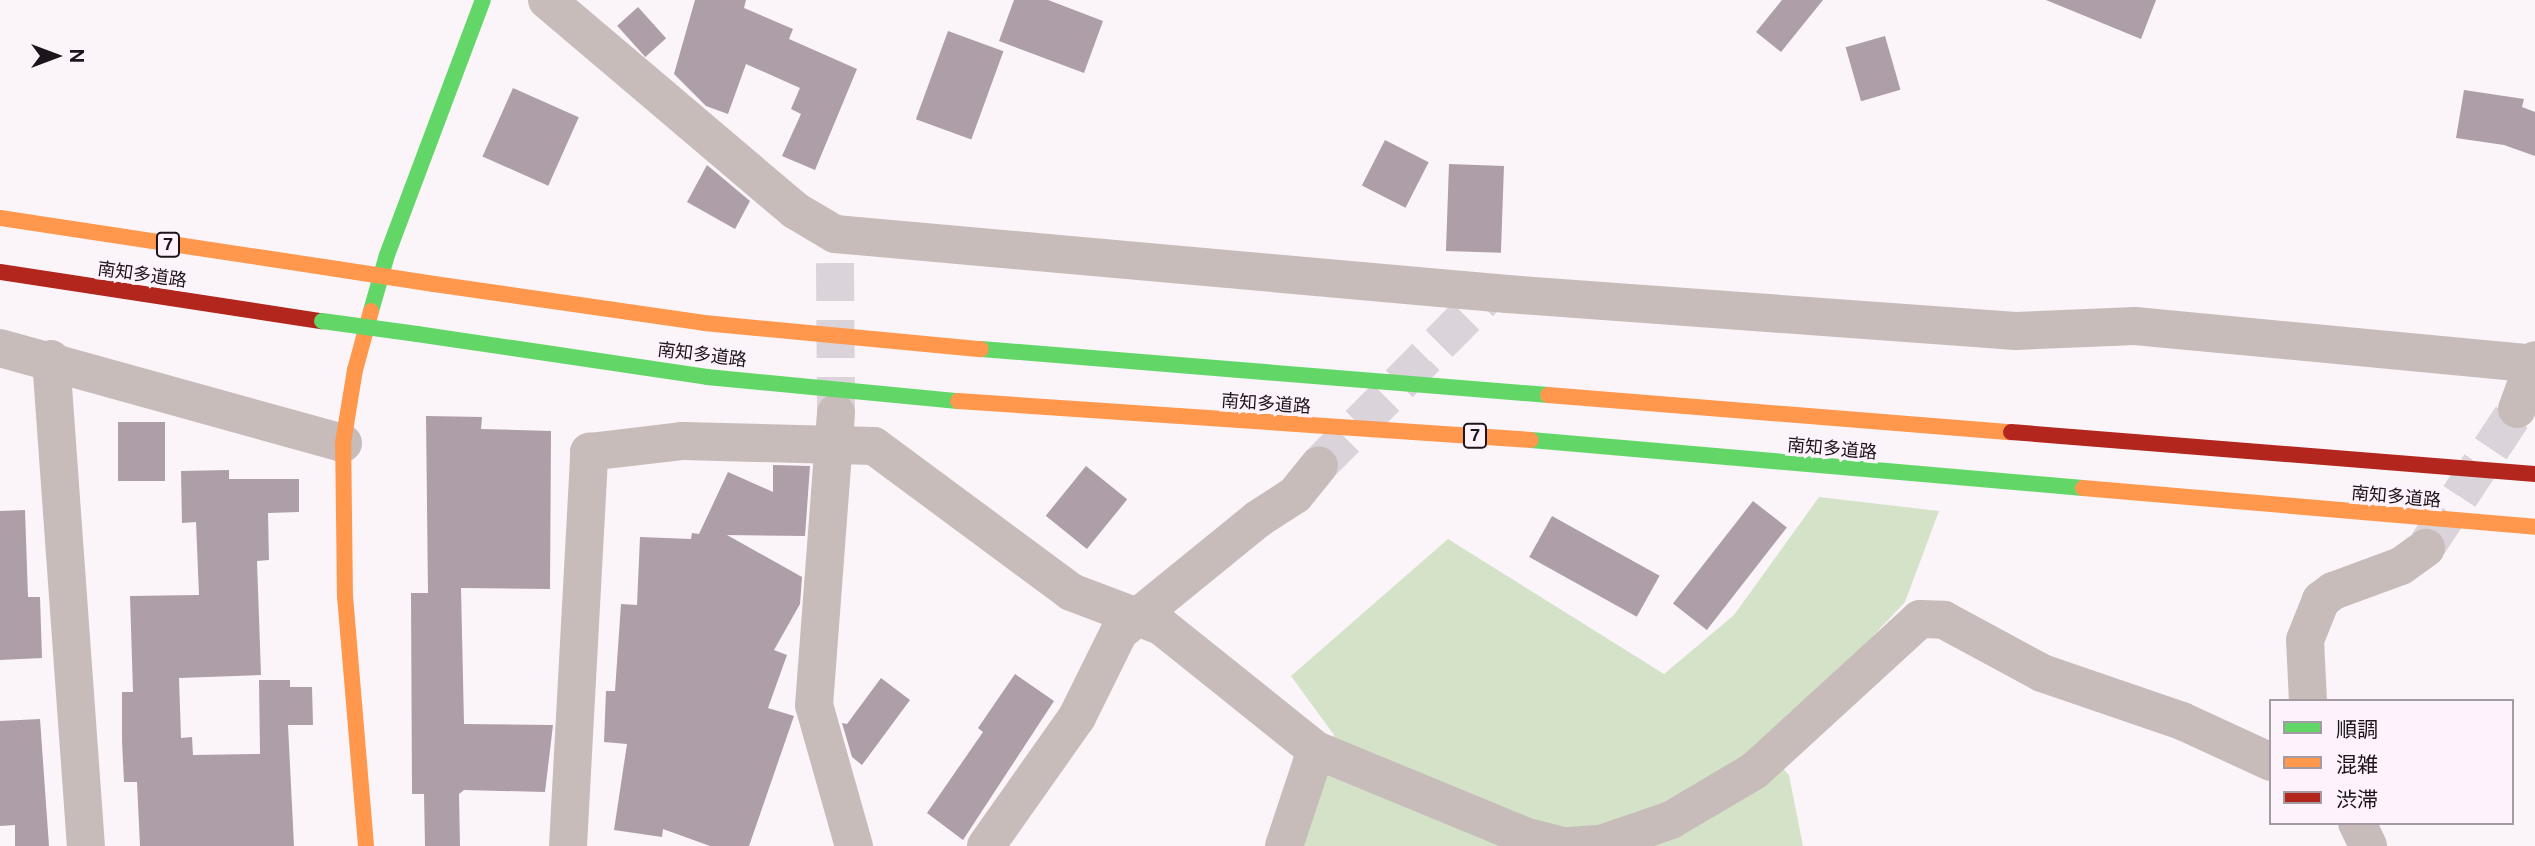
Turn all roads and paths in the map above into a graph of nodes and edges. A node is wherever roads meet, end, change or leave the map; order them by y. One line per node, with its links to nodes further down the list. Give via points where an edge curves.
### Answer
1 (483, 0): 10 (main road, via 387,255 355,370)
2 (547, 0): 7 (street, via 835,249 2016,331 2134,326)
3 (0, 218): 12 (main road, 南知多道路 / 7, bridge, via 704,323 1042,355)
4 (0, 272): 13 (main road, 南知多道路 / 7, bridge, via 707,377 1038,409 1522,439)
5 (0, 348): 6 (street)
6 (51, 359): 10 (street); 20 (street)
7 (2535, 362): 8 (street)
8 (2517, 409)
9 (836, 428): 15 (street, via 874,446 1071,592); 22 (street, via 589,452); 23 (street, via 814,705)
10 (343, 443): 21 (main road, via 345,597)
11 (1319, 464): 15 (street, via 1295,495)
12 (2535, 474)
13 (2535, 527)
14 (2426, 548): 16 (street, via 2401,566 2320,600 2305,639)
15 (1134, 619): 17 (street, via 1161,626); 24 (street, via 1119,632 1077,717)
16 (2308, 699)
17 (1316, 750): 25 (street); 26 (street, via 1527,837)
18 (2269, 761): 27 (street, via 2182,721 2042,673 1944,620 1920,619 1754,771 1671,820 1601,844)
19 (2358, 825): 28 (street)
20 (86, 846)
21 (366, 846)
22 (568, 846)
23 (855, 846)
24 (986, 846)
25 (1284, 846)
26 (1563, 846)
27 (1569, 846)
28 (2368, 846)

